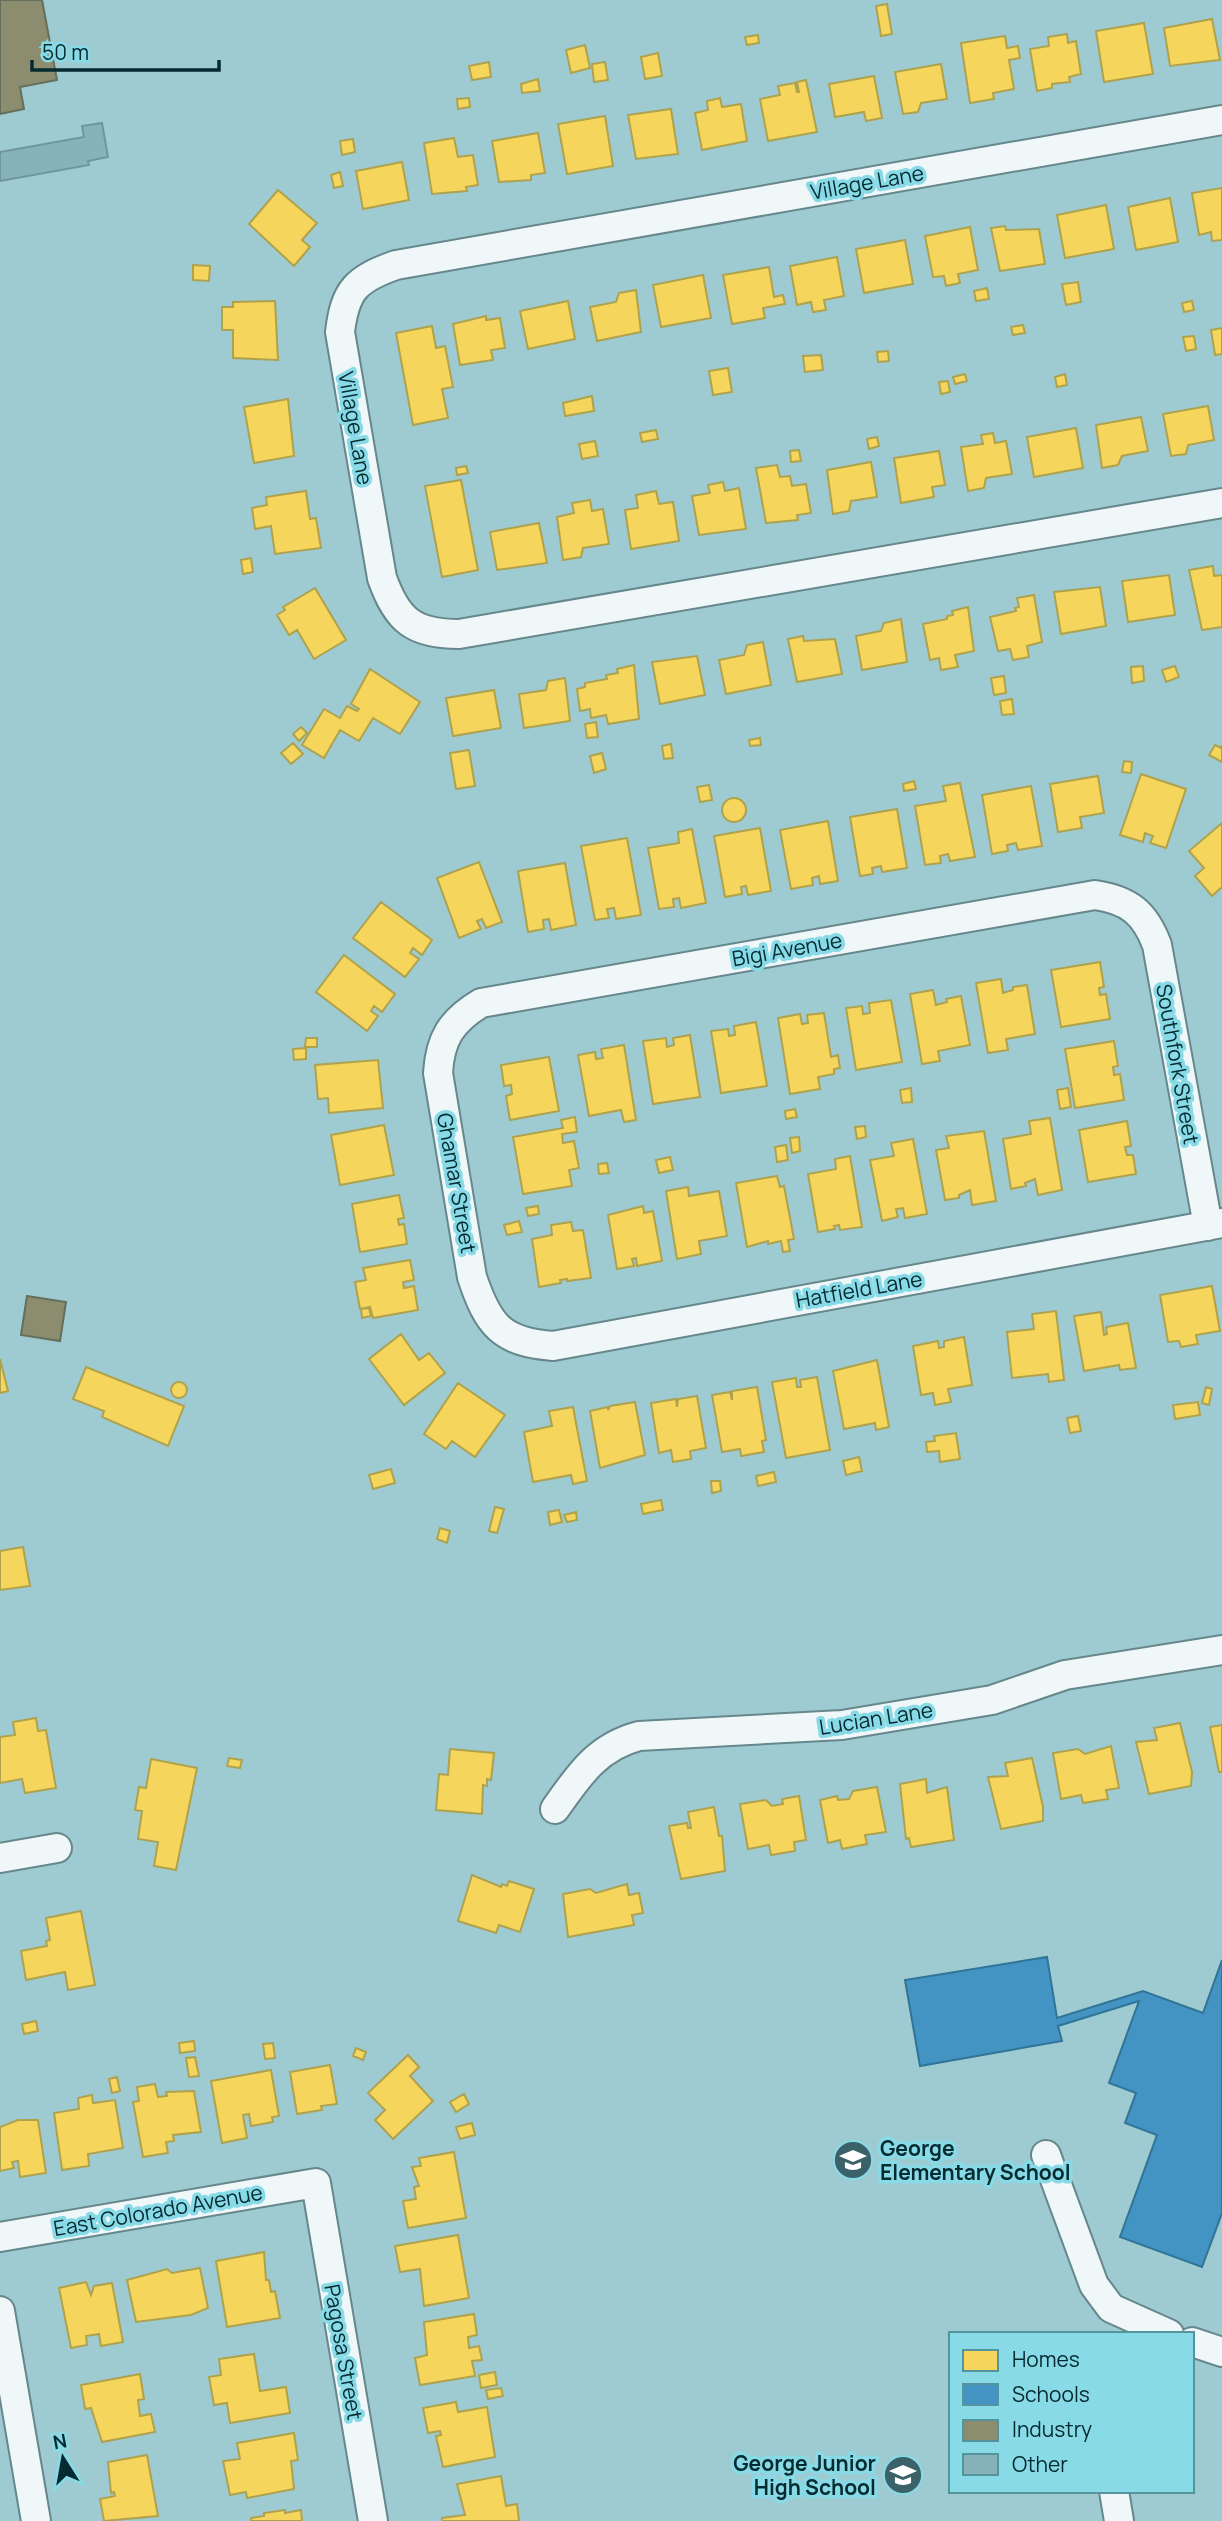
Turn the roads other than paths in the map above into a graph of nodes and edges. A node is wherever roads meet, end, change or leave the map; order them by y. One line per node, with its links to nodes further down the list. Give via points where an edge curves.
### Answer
1 (1222, 120): 2 (street, Village Lane, via 396,265 354,285 343,307 340,332 382,578 391,605 409,624 433,634 459,634)
2 (1222, 503)
3 (1135, 908): 4 (street, Bigi Avenue, via 1096,895 481,1003); 5 (street, Southfork Street, via 1150,925 1157,945)
4 (447, 1030): 6 (street, Ghamar Street, via 438,1073 472,1277 482,1307)
5 (1215, 1224): 6 (street, Hatfield Lane, via 553,1346 525,1343)
6 (499, 1331)
7 (1222, 1650): 8 (street, Lucian Lane, via 1065,1675 992,1700 842,1725 622,1740 591,1760)
8 (555, 1809)
9 (57, 1848): 10 (street)
10 (0, 1858)
11 (1046, 2155): 15 (street, via 1094,2285 1111,2308)
12 (316, 2183): 13 (street, East Colorado Avenue); 20 (street, Pagosa Street)
13 (0, 2237)
14 (0, 2311): 19 (street)
15 (1141, 2329)
16 (1194, 2343): 17 (street)
17 (1222, 2353)
18 (1114, 2493): 21 (street)
19 (36, 2521)
20 (373, 2521)
21 (1119, 2521)

